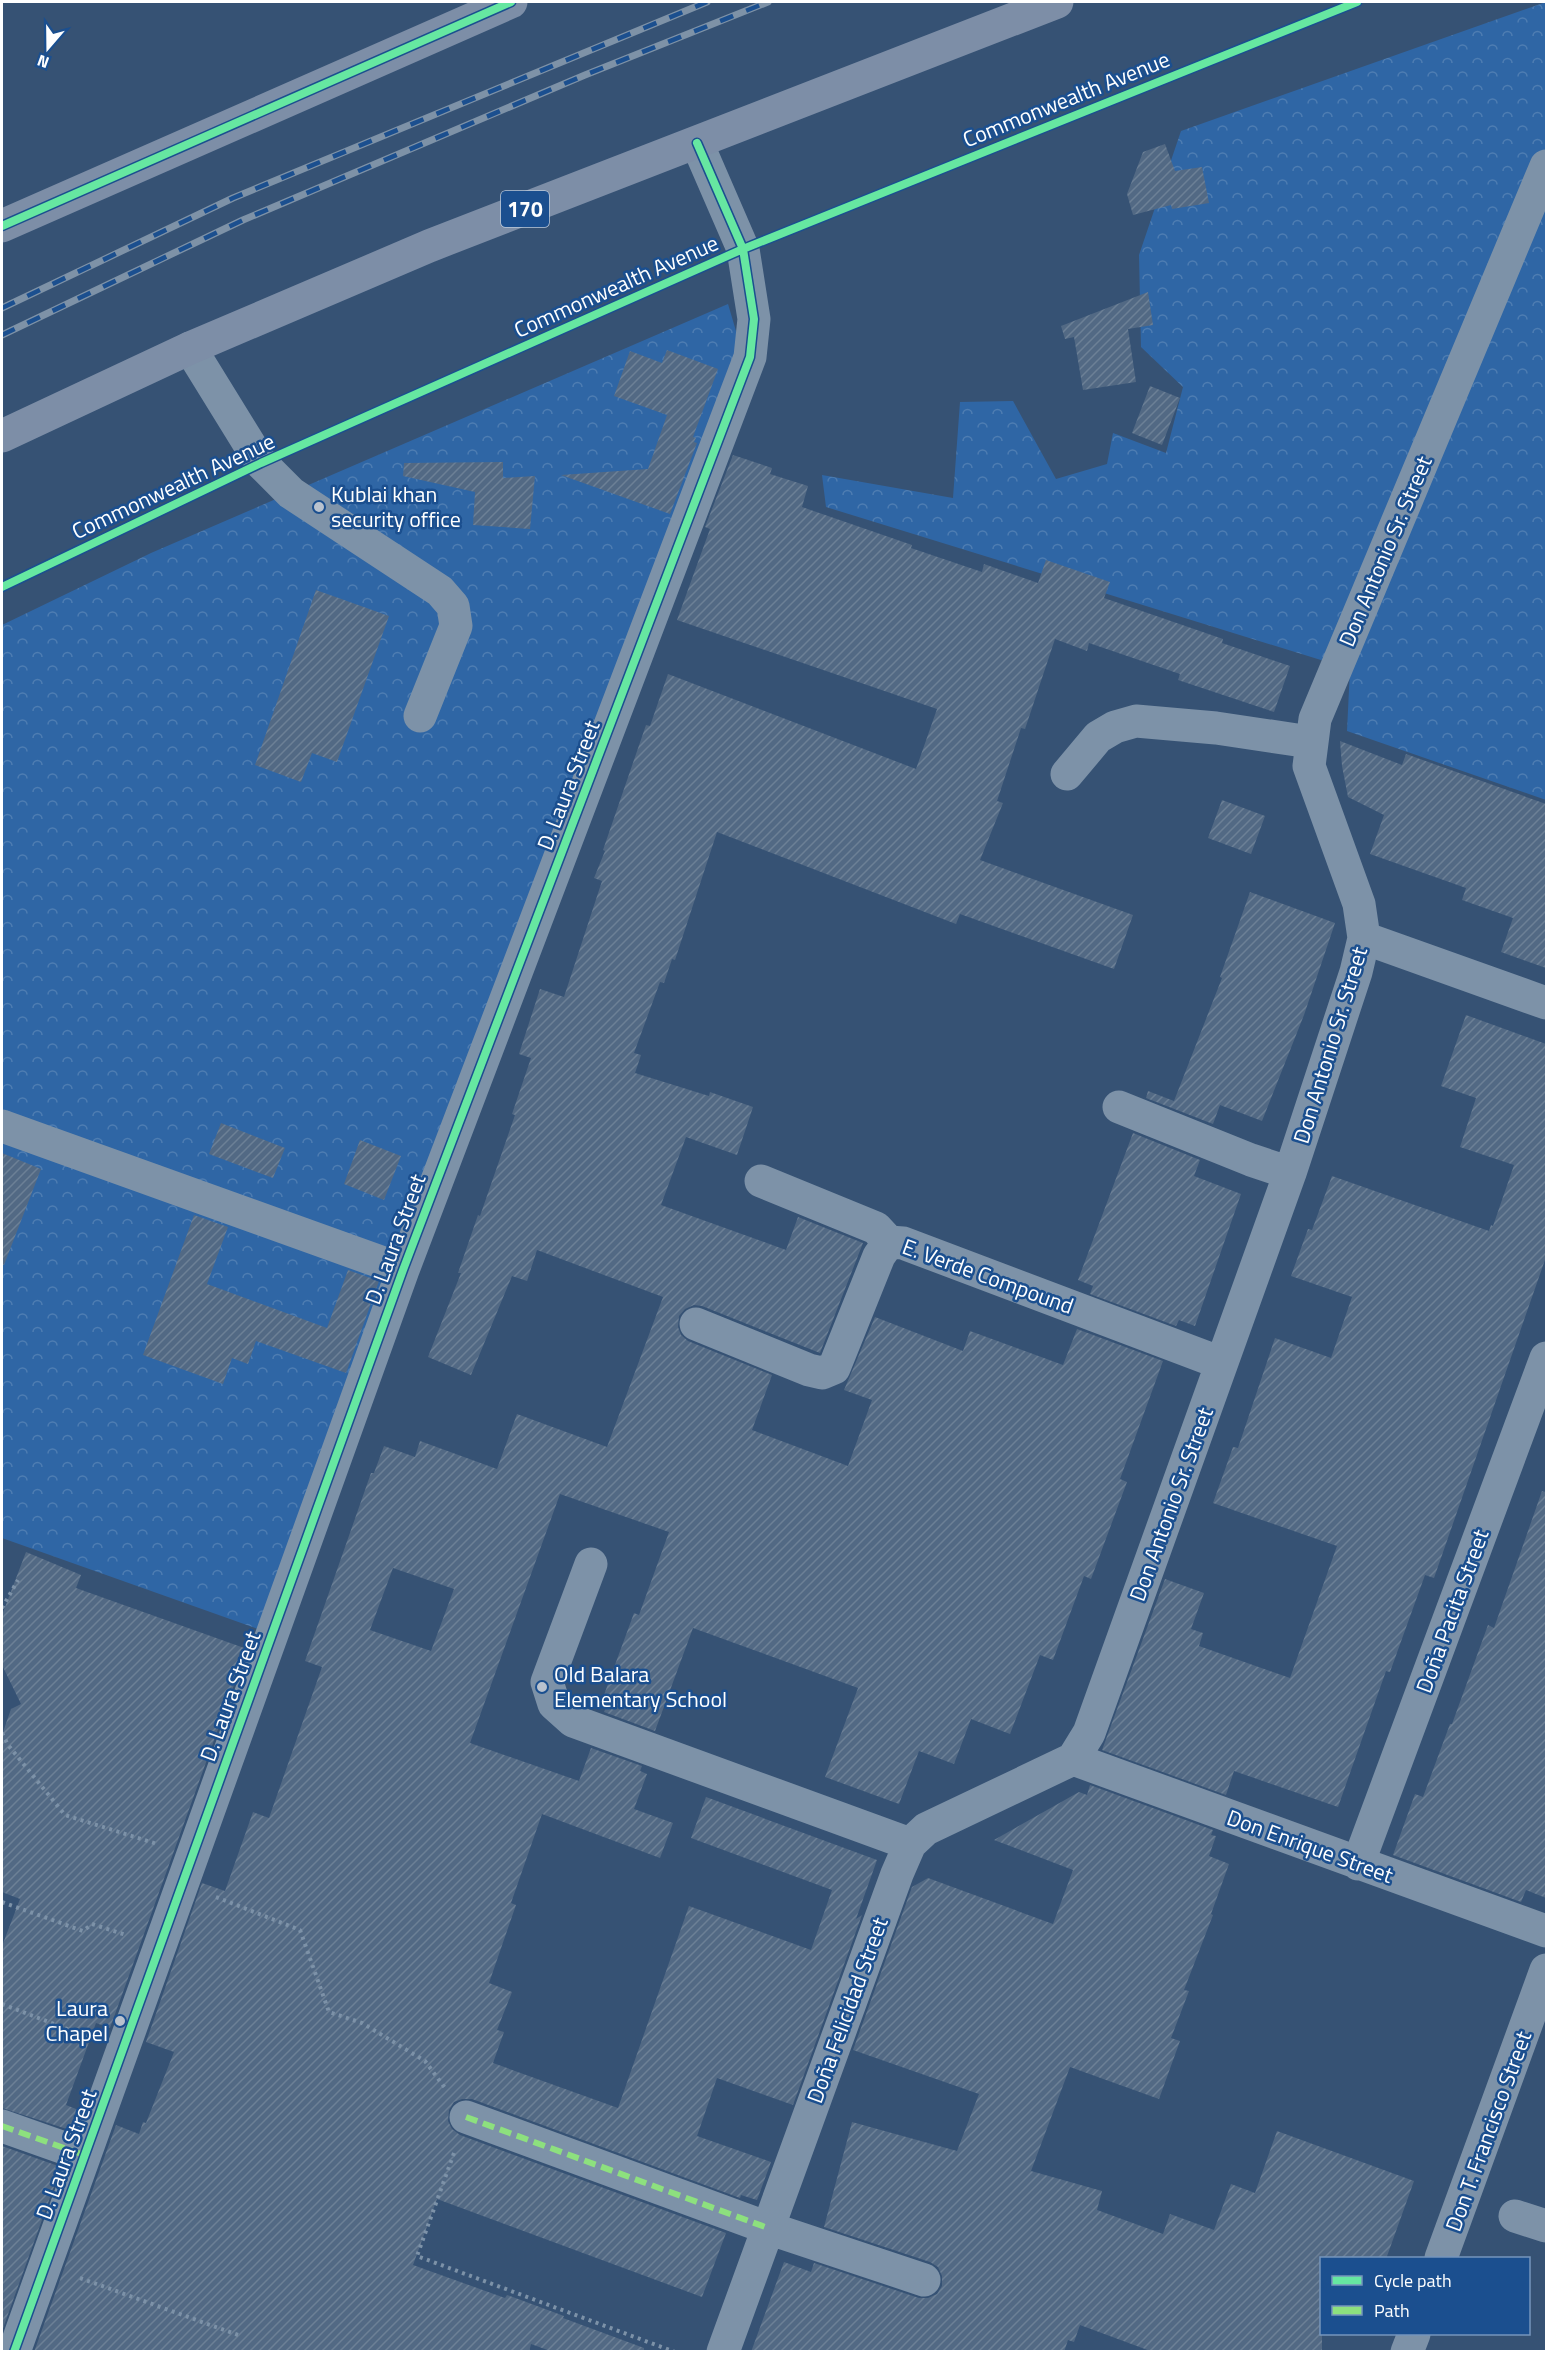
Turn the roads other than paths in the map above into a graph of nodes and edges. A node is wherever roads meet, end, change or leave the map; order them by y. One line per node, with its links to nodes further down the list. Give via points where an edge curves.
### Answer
1 (511, 2): 3 (main road)
2 (1057, 2): 4 (main road, 170)
3 (467, 10): 6 (main road)
4 (697, 143): 7 (main road, 170, via 429,246); 19 (street, D. Laura Street, via 743,249 754,319 750,357)
5 (1546, 166): 10 (street, Don Antonio Sr. Street, via 1315,719)
6 (2, 226)
7 (190, 348): 8 (main road, 170); 9 (street, via 261,463 284,486 440,591 453,606 456,626)
8 (2, 436)
9 (420, 716)
10 (1311, 742): 11 (street, via 1136,721 1098,737); 12 (street, Don Antonio Sr. Street, via 1309,766 1359,904)
11 (1066, 774)
12 (1364, 938): 13 (street); 16 (street, Don Antonio Sr. Street)
13 (1546, 1004)
14 (1119, 1107): 16 (street)
15 (2, 1126): 19 (street)
16 (1290, 1173): 22 (street, Don Antonio Sr. Street)
17 (761, 1181): 18 (street, via 876,1228)
18 (889, 1242): 20 (street, E. Verde Compound, via 879,1256 834,1368 822,1373 809,1370); 22 (street, E. Verde Compound, via 903,1243)
19 (403, 1270): 31 (street, D. Laura Street)
20 (696, 1324)
21 (1546, 1358): 26 (street, Doña Pacita Street)
22 (1221, 1363): 24 (street, Don Antonio Sr. Street, via 1089,1732)
23 (591, 1564): 25 (street, via 547,1682 560,1710 573,1721)
24 (1073, 1759): 25 (street, Doña Felicidad Street, via 926,1829); 26 (street, Don Enrique Street)
25 (910, 1844): 34 (street, Doña Felicidad Street)
26 (1358, 1864): 27 (street, Don Enrique Street)
27 (1546, 1931)
28 (1546, 1970): 35 (street, Don T. Francisco Street)
29 (466, 2117): 34 (street)
30 (2, 2126): 31 (street)
31 (84, 2155): 38 (street, D. Laura Street)
32 (1515, 2216): 33 (street)
33 (1546, 2226)
34 (768, 2228): 36 (street); 39 (street, Doña Felicidad Street)
35 (1442, 2257)
36 (924, 2280)
37 (1414, 2335): 40 (street)
38 (14, 2352)
39 (723, 2352)
40 (1407, 2352)

